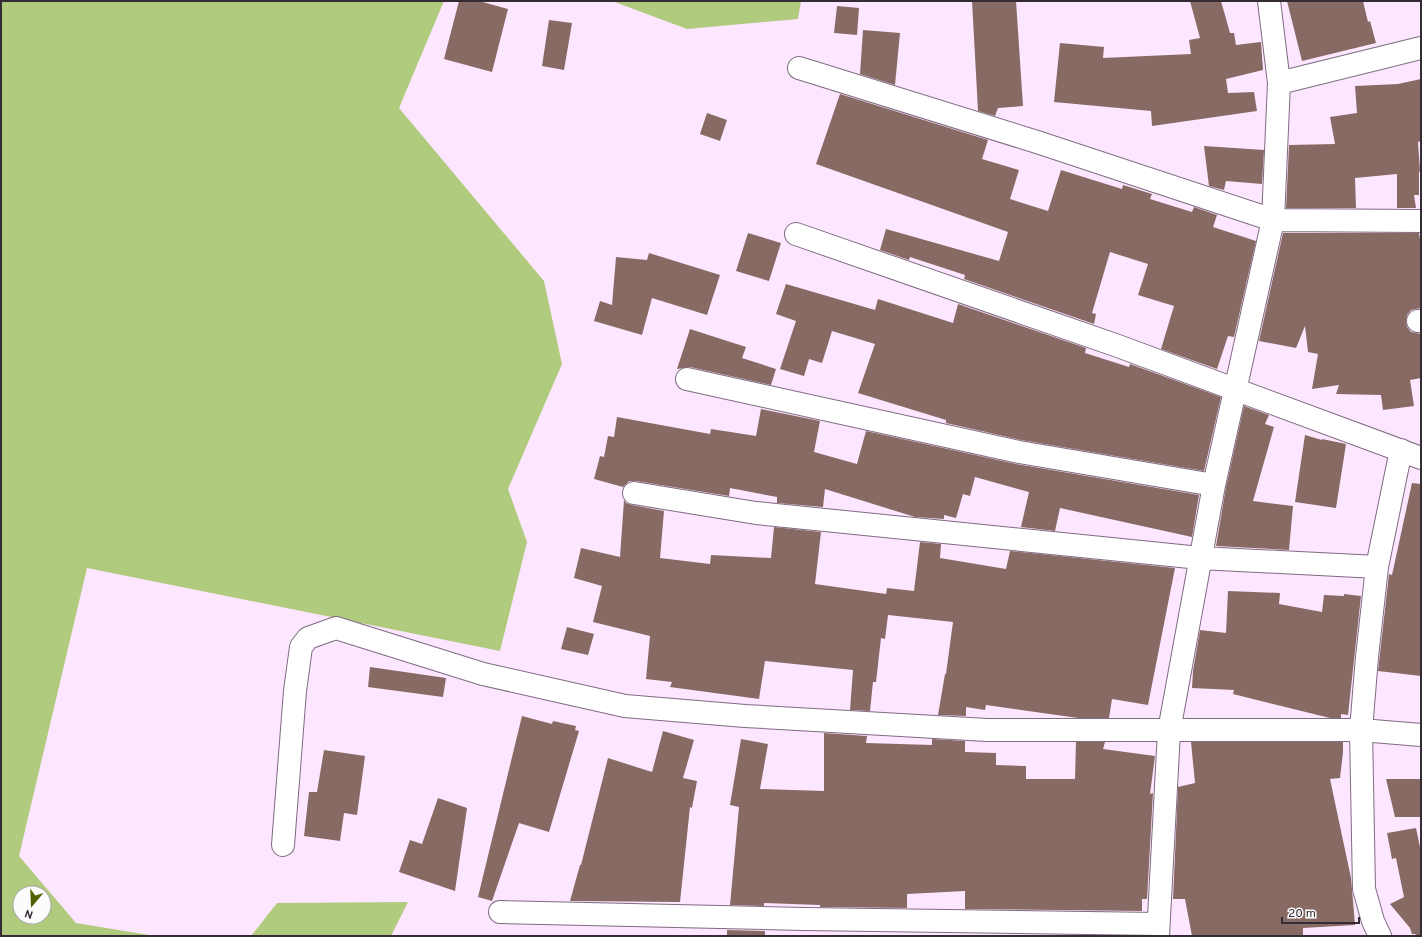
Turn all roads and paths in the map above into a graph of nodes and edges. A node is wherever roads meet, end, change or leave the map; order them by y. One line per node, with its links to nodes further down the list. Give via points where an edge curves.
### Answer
1 (1268, 1): 4 (street)
2 (1421, 48): 4 (street)
3 (799, 68): 5 (street, via 1037,142)
4 (1279, 83): 5 (street)
5 (1273, 220): 6 (street); 9 (street)
6 (1421, 222)
7 (796, 234): 9 (street)
8 (686, 378): 12 (street, via 1019,452)
9 (1235, 388): 10 (street); 12 (street)
10 (1401, 450): 11 (street); 15 (street)
11 (1421, 458)
12 (1214, 485): 14 (street)
13 (634, 493): 14 (street, via 756,513)
14 (1200, 558): 15 (street); 17 (street)
15 (1377, 568): 16 (street)
16 (1360, 730): 17 (street); 18 (street); 22 (street, via 1364,889)
17 (1169, 731): 19 (street, via 987,730 745,716 625,706 483,674 336,628 308,638 301,647); 21 (street)
18 (1421, 735)
19 (283, 845)
20 (500, 912): 21 (street)
21 (1158, 930)
22 (1380, 936)

